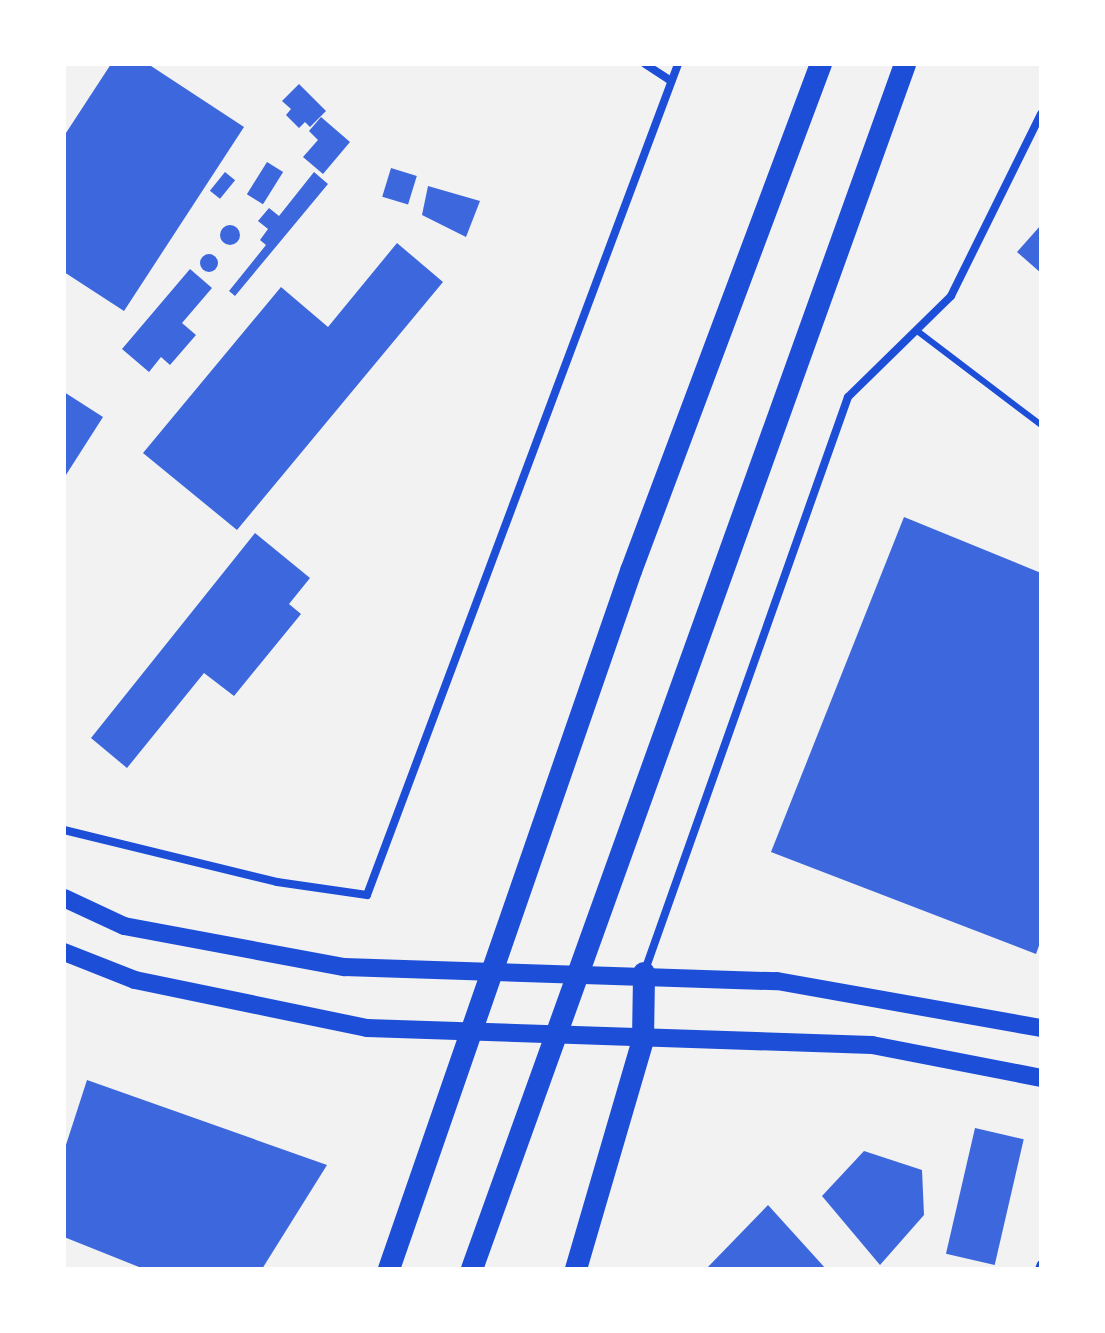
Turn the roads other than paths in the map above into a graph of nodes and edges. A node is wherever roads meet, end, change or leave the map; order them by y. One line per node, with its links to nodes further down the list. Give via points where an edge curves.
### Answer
1 (645, 64): 5 (street)
2 (678, 64): 5 (street)
3 (821, 64): 16 (highway, via 631,571)
4 (905, 64): 17 (highway)
5 (671, 81): 9 (street, via 367,895 277,882)
6 (1041, 114): 7 (street, via 951,296)
7 (916, 330): 8 (lane); 12 (street, via 848,397)
8 (1041, 425)
9 (64, 830)
10 (64, 898): 12 (main road, via 124,926 344,967)
11 (64, 952): 14 (main road, via 135,980 367,1028)
12 (644, 973): 13 (main road, via 777,981); 14 (highway)
13 (1041, 1028)
14 (643, 1040): 15 (main road, via 872,1045); 18 (highway)
15 (1041, 1078)
16 (389, 1269)
17 (472, 1269)
18 (576, 1269)

